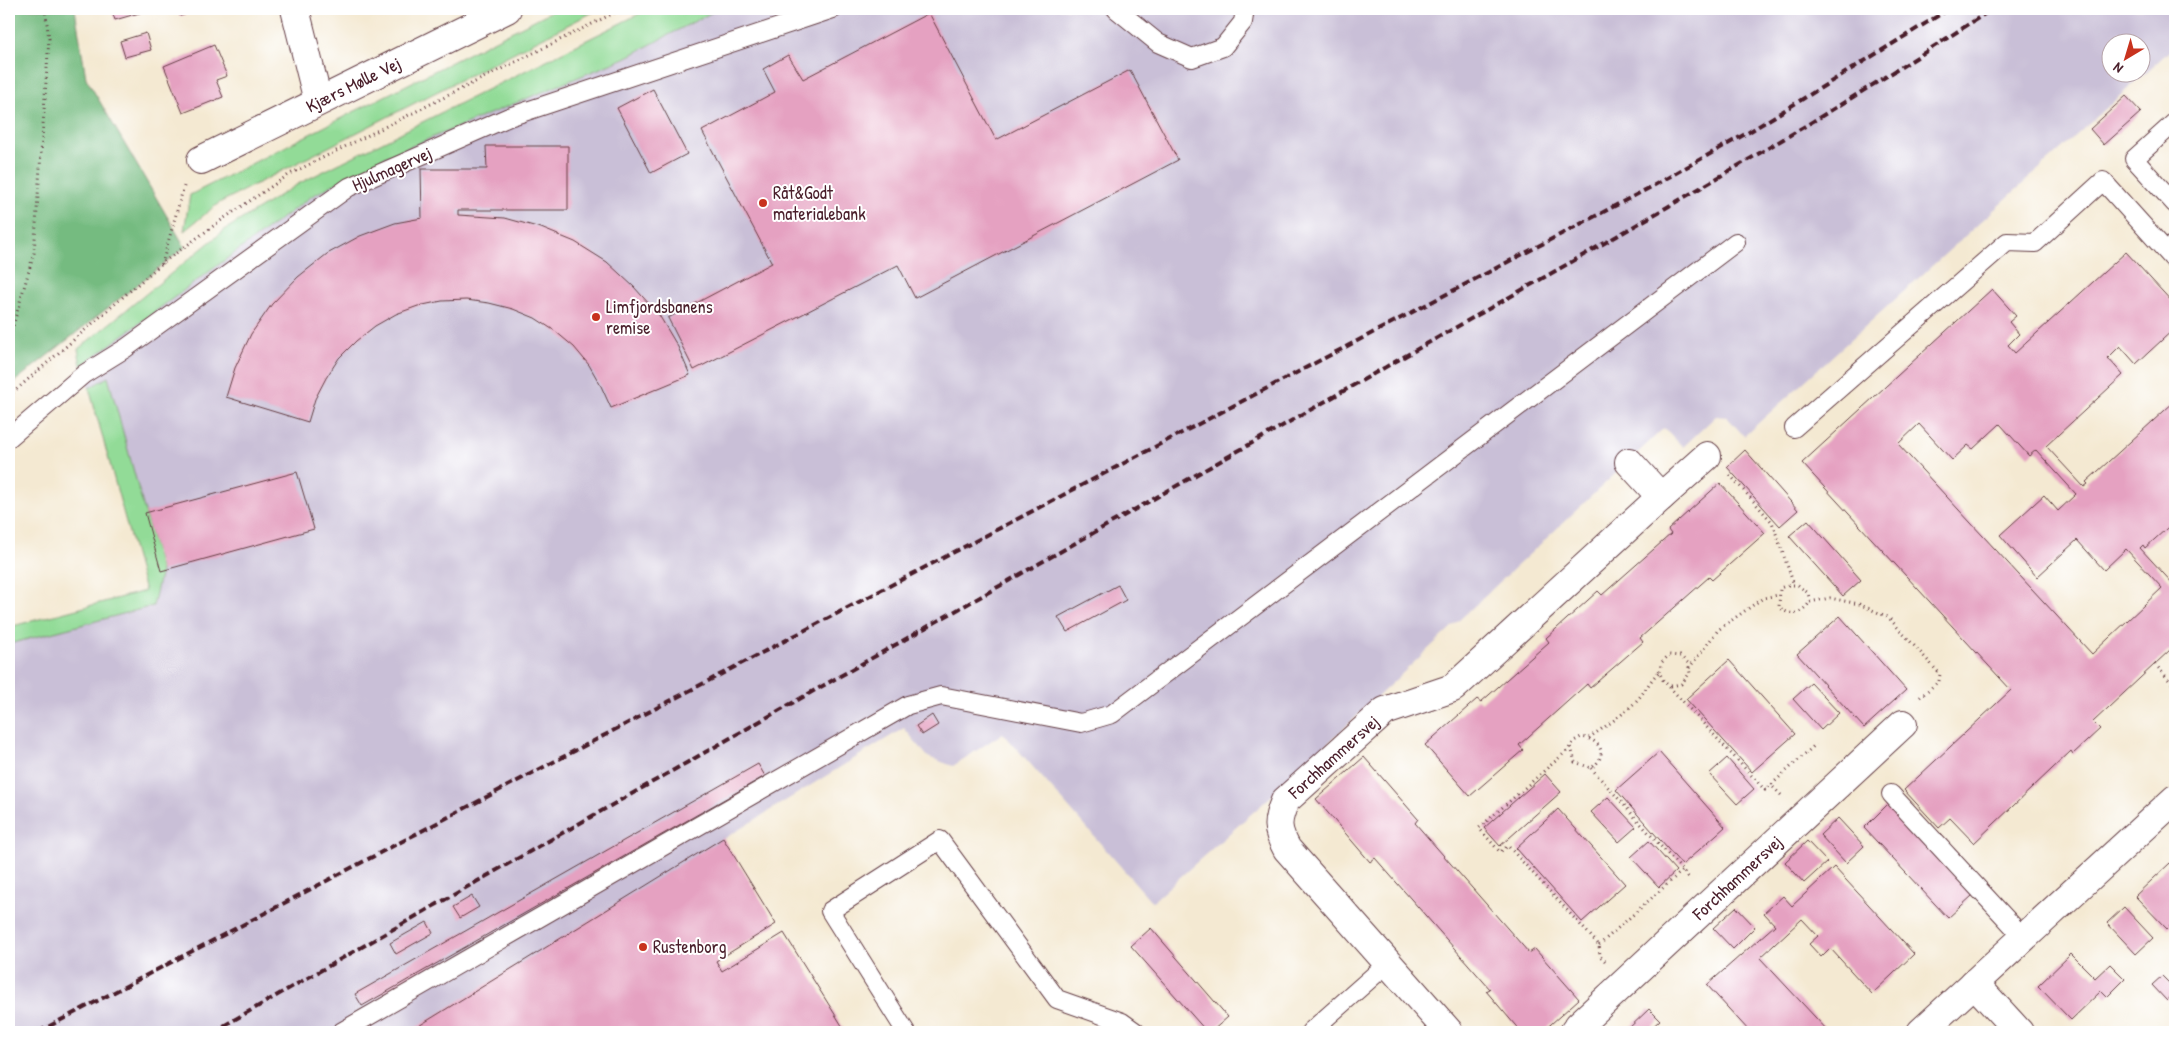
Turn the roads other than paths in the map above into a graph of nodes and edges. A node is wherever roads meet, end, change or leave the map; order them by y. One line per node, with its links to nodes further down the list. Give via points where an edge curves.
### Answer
1 (295, 9): 6 (street)
2 (507, 9): 6 (street, Kjærs Mølle Vej)
3 (833, 9): 13 (lane, Hjulmagervej, via 509,118 348,187 126,348 84,374)
4 (1116, 9): 5 (lane, via 1158,43 1192,58 1223,47 1243,22)
5 (1245, 9)
6 (318, 101): 8 (street, Kjærs Mølle Vej)
7 (2175, 122): 9 (lane, via 2134,158)
8 (201, 160)
9 (2175, 204)
10 (1736, 242): 23 (lane, via 1112,714 1081,722 941,696 908,705)
11 (2175, 261): 12 (lane, via 2104,181 2035,243 2006,242)
12 (1794, 428)
13 (9, 438)
14 (1707, 456): 16 (street, Forchhammersvej)
15 (1629, 462): 16 (street)
16 (1661, 497): 21 (street, Forchhammersvej, via 1454,688 1385,711 1285,801 1278,816 1279,833 1287,849)
17 (1903, 724): 28 (street, Forchhammersvej)
18 (1892, 794): 20 (lane)
19 (2175, 799): 20 (street)
20 (2024, 938): 22 (street)
21 (1388, 963): 26 (lane); 27 (street, Forchhammersvej)
22 (1974, 983): 29 (street); 30 (street)
23 (341, 1032)
24 (906, 1032): 25 (lane, via 830,911 940,840 1057,999 1122,1022)
25 (1136, 1032)
26 (1310, 1032)
27 (1449, 1032)
28 (1574, 1032)
29 (1921, 1032)
30 (2019, 1032)

